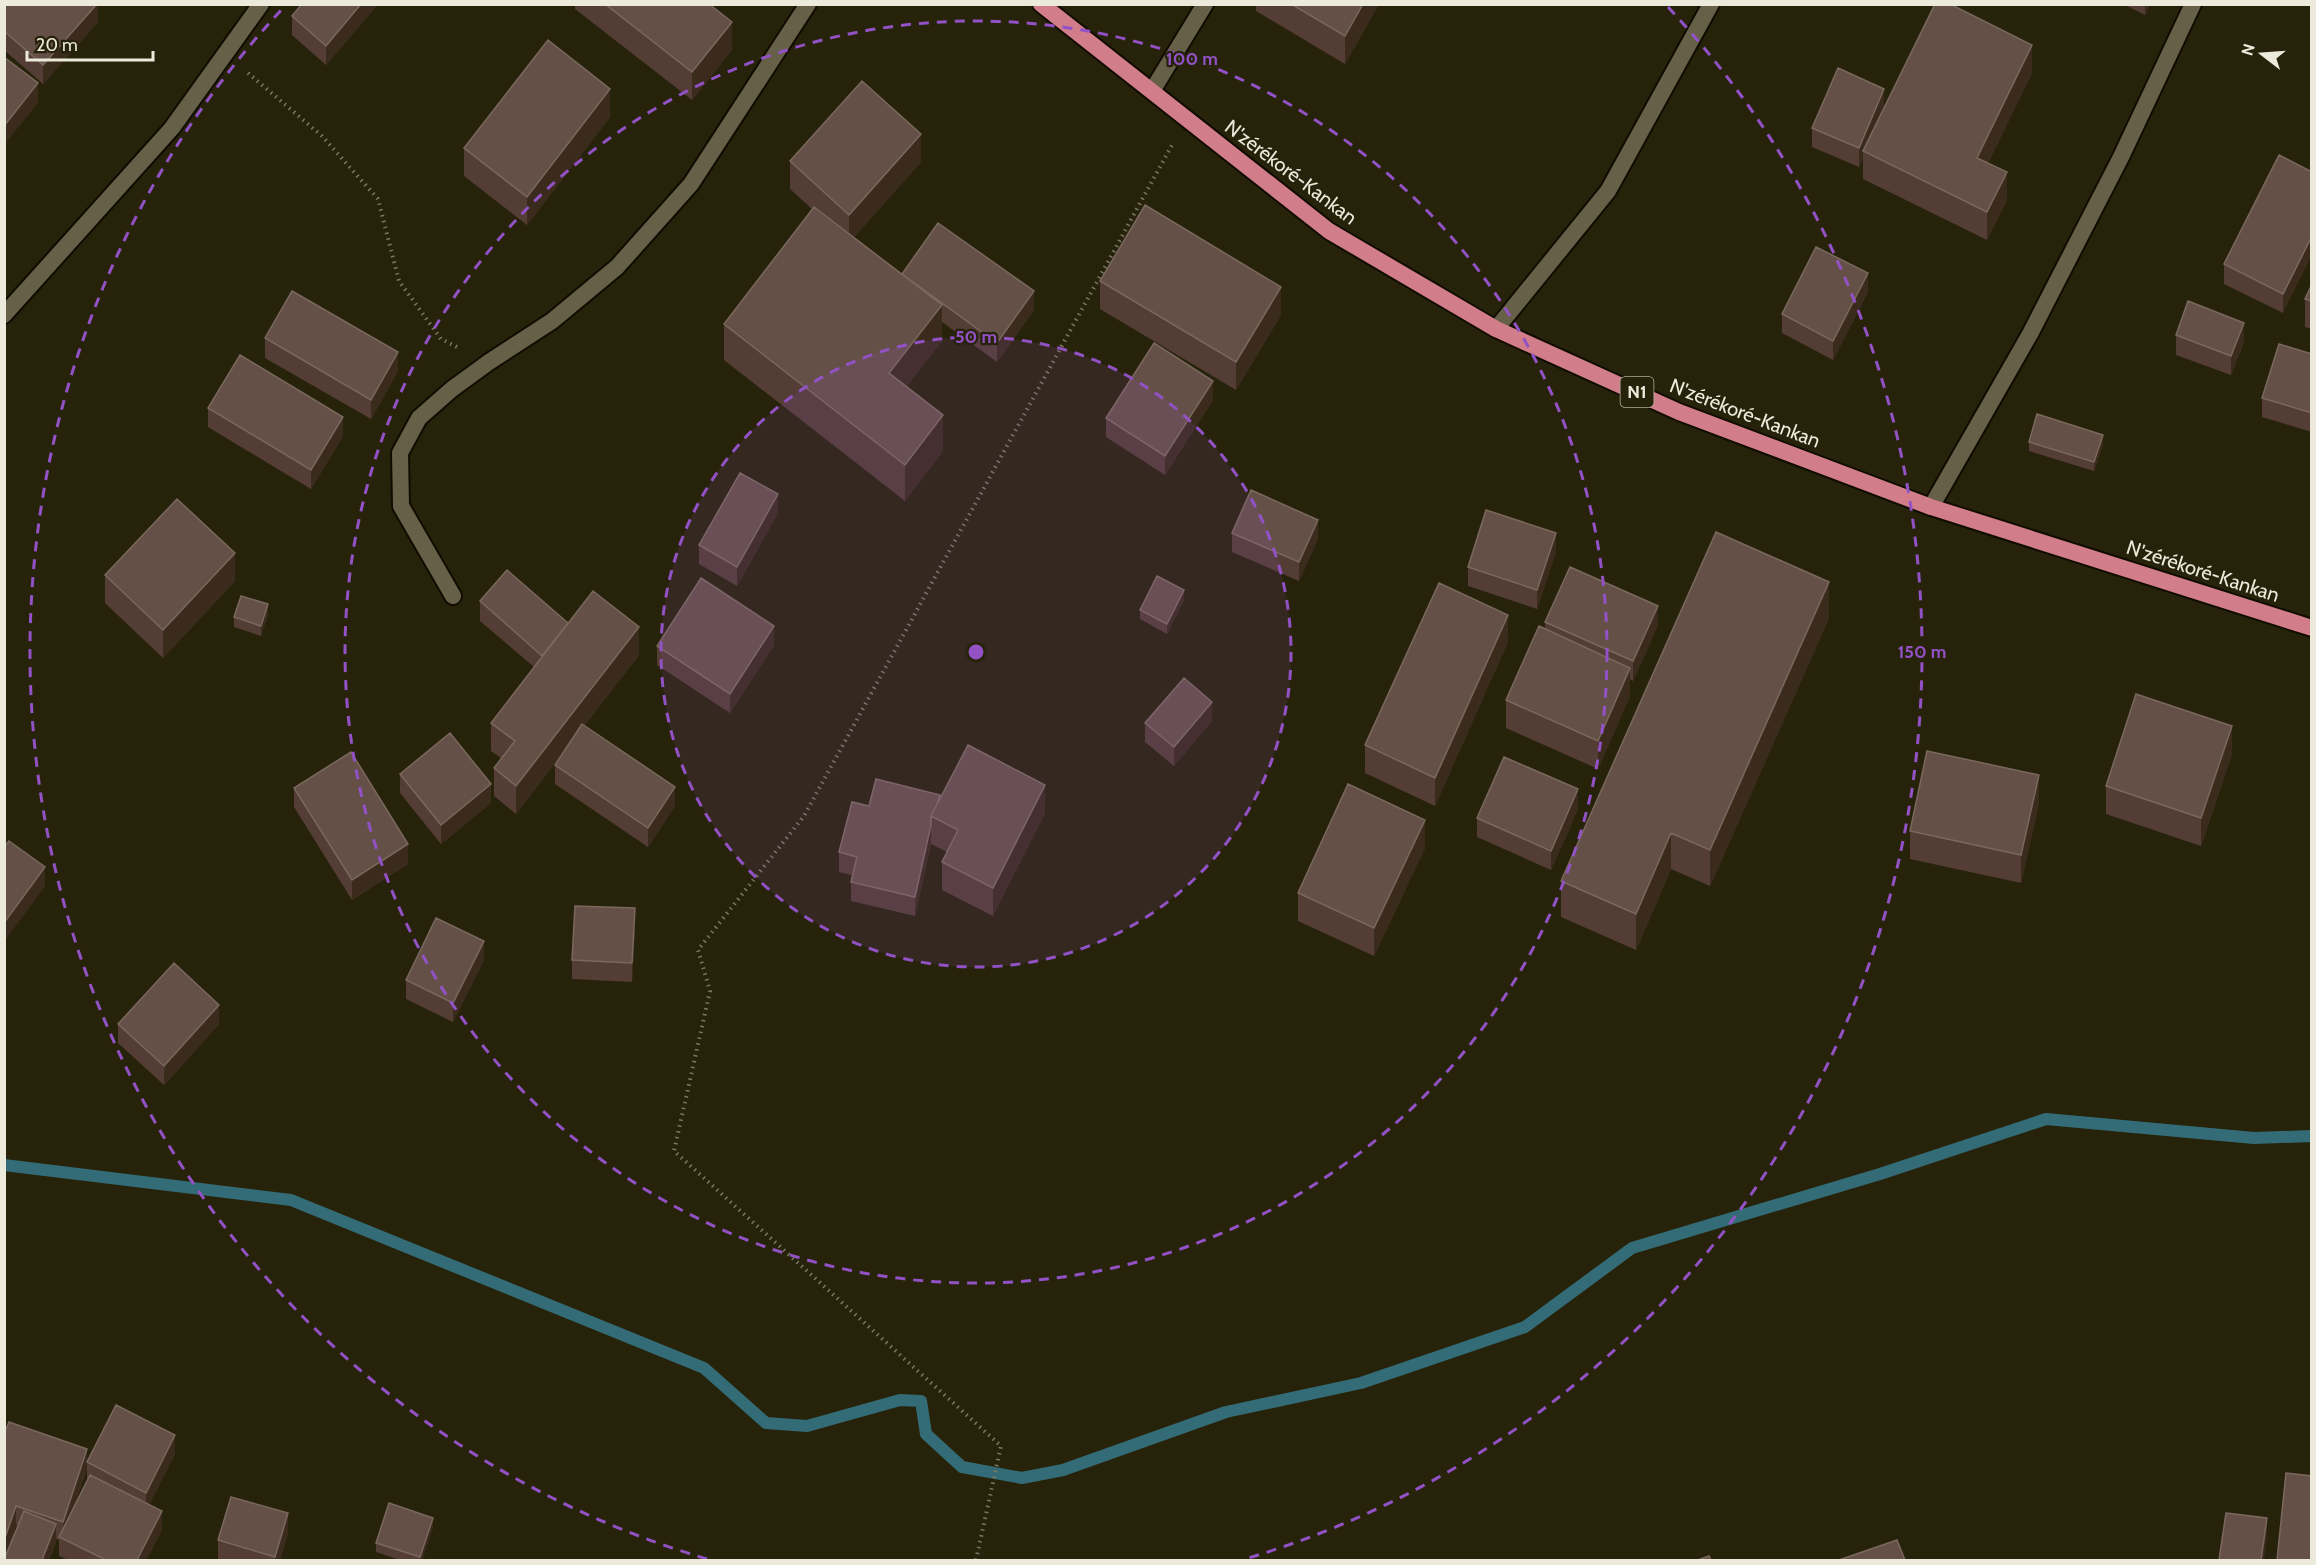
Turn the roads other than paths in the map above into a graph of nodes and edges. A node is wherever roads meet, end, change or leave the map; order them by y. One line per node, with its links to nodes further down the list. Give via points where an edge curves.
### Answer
1 (261, 4): 8 (street, via 172,128)
2 (808, 4): 11 (street, via 684,192 617,267 552,321 489,362 418,418 400,453 401,506)
3 (1041, 4): 7 (highway, N'zérékoré-Kankan / N1)
4 (1205, 4): 7 (street)
5 (1711, 4): 9 (street, via 1608,191)
6 (2193, 4): 10 (street, via 2121,157 2030,334)
7 (1152, 91): 9 (highway, N'zérékoré-Kankan / N1, via 1329,231)
8 (4, 315)
9 (1496, 329): 10 (highway, N'zérékoré-Kankan / N1, via 1679,412)
10 (1931, 507): 12 (highway, N'zérékoré-Kankan / N1)
11 (453, 596)
12 (2312, 628)

